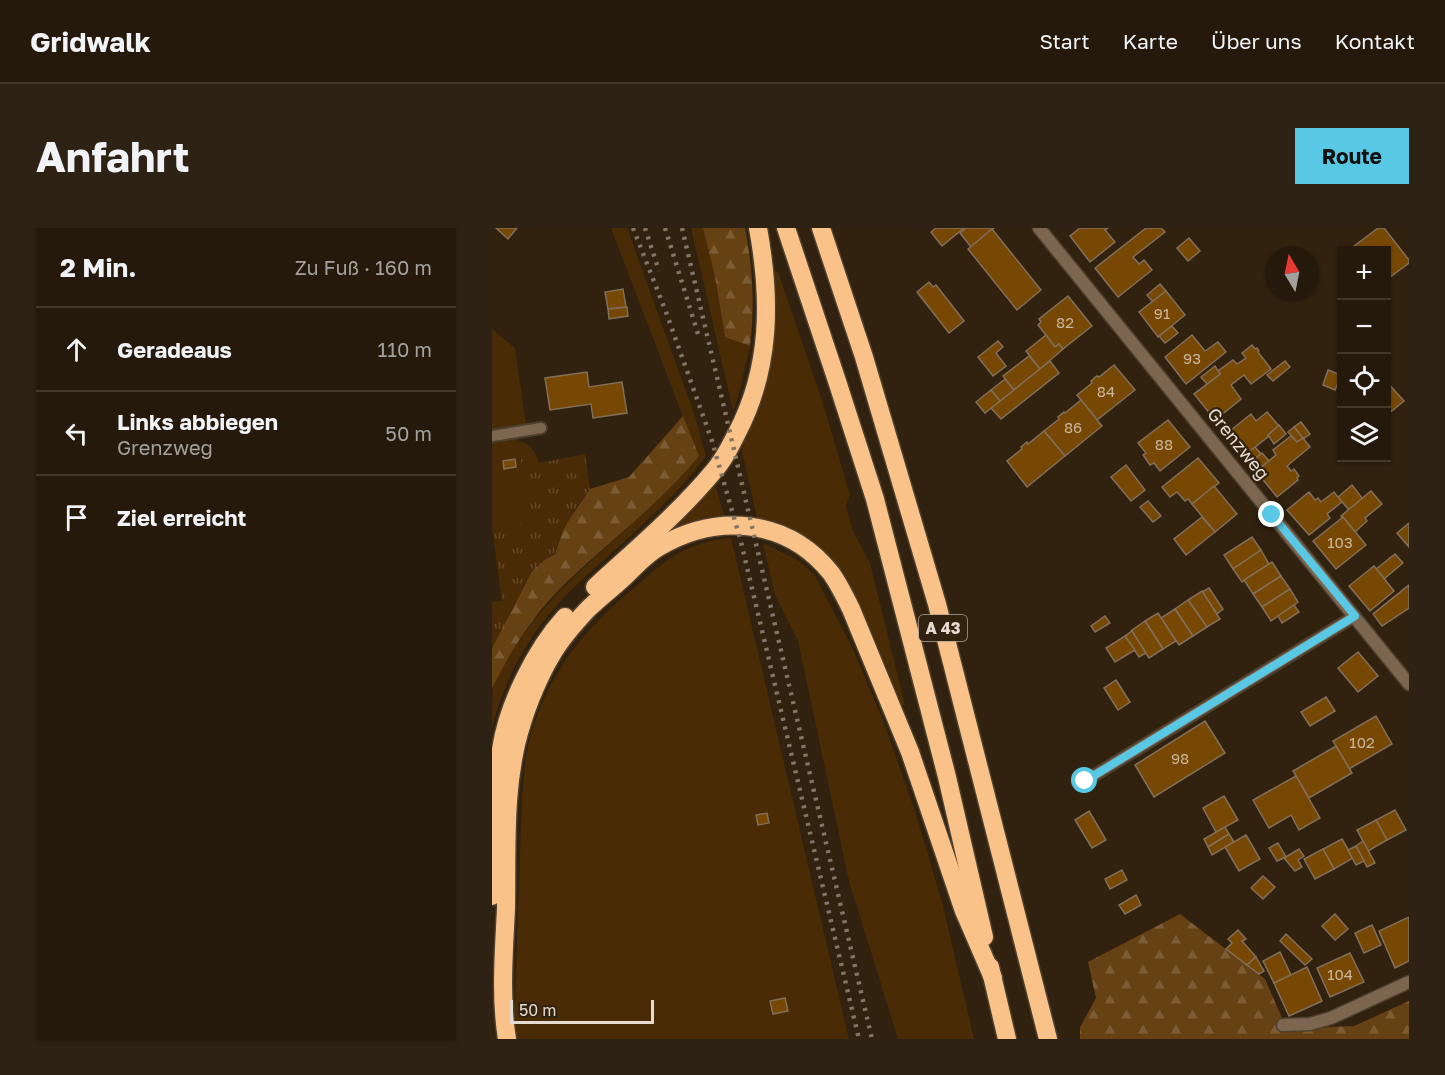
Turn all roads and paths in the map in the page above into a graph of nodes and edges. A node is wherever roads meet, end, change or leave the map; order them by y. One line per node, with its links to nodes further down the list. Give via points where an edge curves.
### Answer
1 (758, 228): 10 (highway, via 765,274 766,321 760,369 748,409 714,471 580,601 537,656 501,746)
2 (786, 228): 11 (highway, A 43, via 874,499 947,777)
3 (821, 228): 16 (highway, A 43, via 864,357 937,604)
4 (1040, 228): 7 (street, Grenzweg)
5 (541, 428): 6 (lane)
6 (492, 436)
7 (1355, 616): 8 (street, Grenzweg); 9 (lane)
8 (1409, 684)
9 (1085, 781)
10 (492, 896)
11 (993, 978): 14 (highway, via 964,911 906,742 840,587 814,557 774,532 714,526 657,548 588,609 550,657 531,698 517,741 510,784 504,950); 15 (highway, A 43)
12 (1409, 982): 13 (street, via 1331,1018)
13 (1283, 1025)
14 (507, 1039)
15 (1007, 1039)
16 (1048, 1039)

